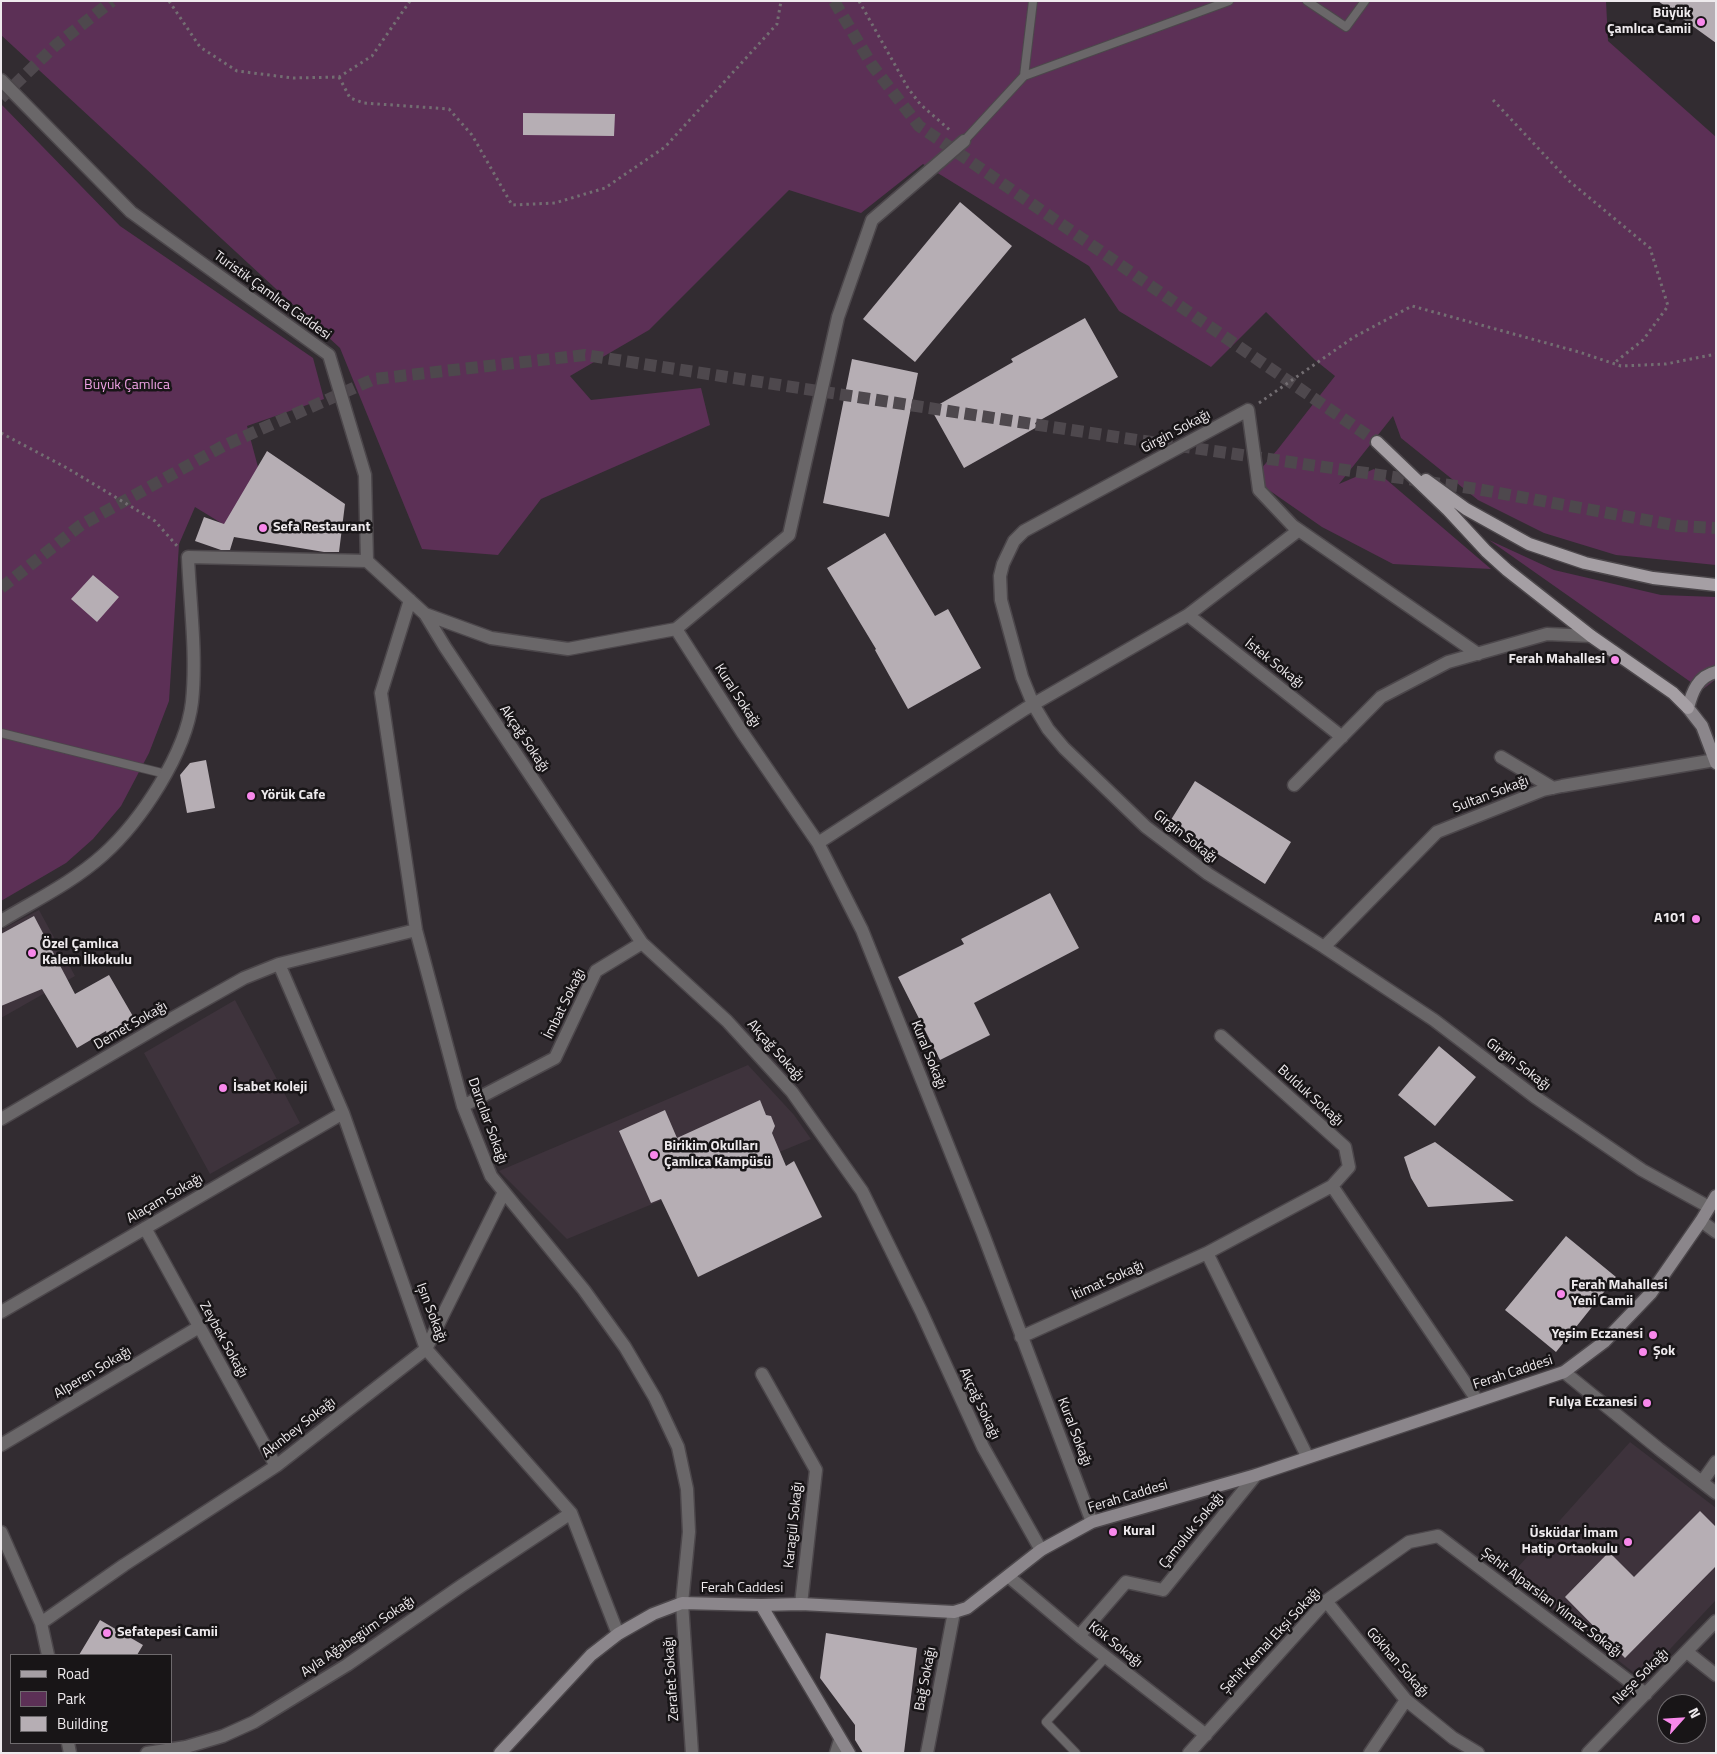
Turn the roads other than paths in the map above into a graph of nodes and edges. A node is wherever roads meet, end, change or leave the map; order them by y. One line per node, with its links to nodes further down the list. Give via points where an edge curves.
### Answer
1 (1032, 1): 5 (lane)
2 (1229, 1): 5 (lane)
3 (1307, 1): 4 (lane, via 1346,27)
4 (1365, 1)
5 (1024, 76): 7 (lane)
6 (1, 80): 9 (street, Turistik Çamlıca Caddesi, via 131,212 329,355 365,475)
7 (964, 141): 14 (street, via 872,220 838,317 789,535)
8 (1299, 530): 13 (street); 16 (street); 18 (street, Girgin Sokağı, via 1259,490 1248,410 1024,531 1008,552 1000,588 1022,677)
9 (367, 561): 11 (street); 24 (street, via 188,557 192,703 182,738)
10 (1716, 585): 15 (main road, via 1653,578 1585,563 1529,544 1466,509 1377,442 1486,551)
11 (410, 600): 12 (street); 29 (street, Darıcılar Sokağı, via 381,693)
12 (425, 614): 14 (street, via 491,638 568,649); 30 (street, Akçağ Sokağı)
13 (1188, 615): 18 (street); 21 (street, İstek Sokağı)
14 (676, 629): 27 (street, Kural Sokağı)
15 (1591, 636): 16 (street, via 1547,634); 19 (main road)
16 (1478, 654): 21 (street, via 1448,662 1381,697)
17 (1716, 672): 19 (street, via 1694,687)
18 (1033, 704): 27 (street); 31 (street, Girgin Sokağı, via 1064,748 1146,827 1208,874)
19 (1688, 708): 23 (street, via 1702,726)
20 (1, 733): 24 (lane)
21 (1342, 737): 25 (street)
22 (1501, 757): 26 (street)
23 (1715, 761): 26 (street, Sultan Sokağı)
24 (166, 774): 28 (street, via 146,806 104,854 77,876)
25 (1294, 785)
26 (1552, 788): 31 (street, Sultan Sokağı, via 1437,832)
27 (818, 843): 46 (street, Kural Sokağı, via 862,930)
28 (1, 921)
29 (416, 930): 32 (street, Demet Sokağı); 34 (street, Darıcılar Sokağı)
30 (642, 943): 34 (street, İmbat Sokağı, via 596,971 555,1058); 62 (street, Akçağ Sokağı, via 727,1021 792,1092 862,1191 982,1447)
31 (1324, 947): 39 (street, Girgin Sokağı, via 1434,1020 1543,1103 1642,1170)
32 (279, 964): 35 (street, Işın Sokağı); 36 (street, Demet Sokağı, via 244,978)
33 (1221, 1036): 37 (street, Bulduk Sokağı, via 1346,1147 1349,1166)
34 (463, 1106): 38 (street, Darıcılar Sokağı, via 491,1176)
35 (343, 1113): 41 (street, Alaçam Sokağı); 47 (street, Işın Sokağı)
36 (1, 1119)
37 (1332, 1186): 43 (street, İtimat Sokağı); 50 (street)
38 (504, 1192): 47 (street, Akınbey Sokağı); 65 (street, Darıcılar Sokağı, via 584,1290 625,1347 678,1447 687,1489 689,1532)
39 (1713, 1202): 40 (street, Ferah Caddesi)
40 (1701, 1221): 42 (street); 48 (street, Ferah Caddesi, via 1650,1293 1604,1342)
41 (145, 1228): 44 (street, Alaçam Sokağı); 45 (street, Zeybek Sokağı)
42 (1716, 1232)
43 (1207, 1253): 46 (street, İtimat Sokağı); 52 (street)
44 (1, 1312)
45 (199, 1327): 51 (street, Alperen Sokağı); 54 (street, Zeybek Sokağı)
46 (1021, 1337): 59 (street, Kural Sokağı)
47 (426, 1349): 54 (street, Akınbey Sokağı); 58 (street, Işın Sokağı)
48 (1564, 1372): 50 (street, Ferah Caddesi); 56 (street)
49 (762, 1374): 66 (street, Karagül Sokağı, via 816,1470)
50 (1477, 1400): 52 (street, Ferah Caddesi)
51 (1, 1446)
52 (1307, 1456): 55 (street, Ferah Caddesi)
53 (1716, 1462): 56 (street)
54 (276, 1466): 70 (street, Akınbey Sokağı)
55 (1256, 1474): 59 (street, Ferah Caddesi); 72 (street, Çamoluk Sokağı, via 1164,1590 1126,1582)
56 (1702, 1482): 57 (street)
57 (1716, 1493)
58 (571, 1513): 71 (street, Işın Sokağı); 81 (street, Ayla Ağabegüm Sokağı, via 347,1665 254,1722 186,1747)
59 (1092, 1522): 62 (street, Ferah Caddesi)
60 (1, 1532): 70 (street)
61 (1438, 1536): 64 (street, Şehit Kemal Ekşi Sokağı, via 1409,1542); 77 (street, Şehit Alparslan Yılmaz Sokağı)
62 (1040, 1550): 63 (street, Ferah Caddesi)
63 (1008, 1576): 68 (street, Ferah Caddesi, via 967,1608); 72 (street, Kök Sokağı)
64 (1326, 1601): 78 (street, Gökhan Sokağı); 79 (street, Şehit Kemal Ekşi Sokağı)
65 (682, 1603): 67 (street, Ferah Caddesi); 71 (street, Ferah Caddesi, via 653,1614); 83 (street, Zerafet Sokağı)
66 (801, 1604): 67 (street, Ferah Caddesi); 68 (street, Ferah Caddesi)
67 (761, 1605): 80 (street)
68 (954, 1612): 85 (street, Bağ Sokağı)
69 (1716, 1621): 73 (street, Neşe Sokağı)
70 (41, 1623): 74 (street)
71 (618, 1634): 82 (street, Ferah Caddesi, via 591,1655)
72 (1079, 1636): 75 (street, Kök Sokağı)
73 (1687, 1652): 76 (street); 77 (street, Neşe Sokağı)
74 (48, 1654)
75 (1106, 1657): 79 (street, Kök Sokağı); 86 (lane, via 1046,1722)
76 (1716, 1675)
77 (1646, 1694): 90 (street, Neşe Sokağı)
78 (1406, 1700): 88 (street); 89 (street, Gökhan Sokağı, via 1453,1738)
79 (1206, 1735): 87 (street, Şehit Kemal Ekşi Sokağı)
80 (838, 1746): 84 (street)
81 (147, 1753)
82 (500, 1753)
83 (692, 1753)
84 (849, 1753)
85 (927, 1753)
86 (1076, 1753)
87 (1189, 1753)
88 (1370, 1753)
89 (1478, 1753)
90 (1588, 1753)

